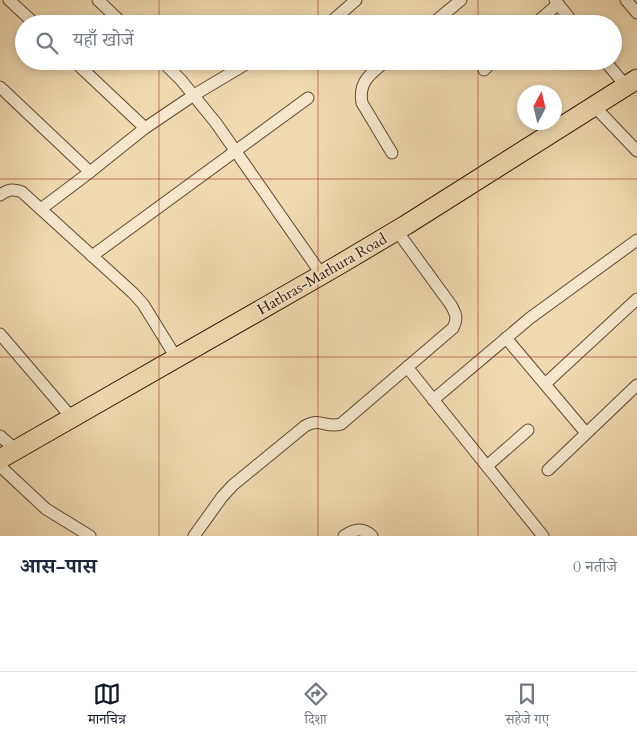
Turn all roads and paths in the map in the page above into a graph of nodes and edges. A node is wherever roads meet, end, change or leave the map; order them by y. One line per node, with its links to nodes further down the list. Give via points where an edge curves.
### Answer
1 (9, 0): 8 (street)
2 (98, 0): 9 (street)
3 (356, 0): 10 (street)
4 (461, 0): 11 (street)
5 (626, 0): 7 (street)
6 (556, 2): 12 (street); 13 (street)
7 (637, 13)
8 (25, 15)
9 (114, 15)
10 (339, 15)
11 (443, 15)
12 (544, 15)
13 (567, 15)
14 (84, 70): 24 (street)
15 (171, 70): 21 (street)
16 (236, 70): 21 (street)
17 (376, 70): 27 (street, via 362,84 360,95)
18 (616, 70): 19 (street)
19 (631, 82): 23 (highway, Hathras-Mathura Road)
20 (0, 87): 28 (street)
21 (194, 95): 24 (street); 25 (street)
22 (308, 98): 25 (street)
23 (594, 106): 26 (street); 32 (highway, Hathras-Mathura Road)
24 (145, 128): 28 (street)
25 (236, 151): 34 (street); 35 (street)
26 (637, 151)
27 (392, 153)
28 (90, 172): 31 (street)
29 (0, 181): 30 (street)
30 (4, 193): 31 (street, via 22,192)
31 (41, 209): 34 (street)
32 (397, 230): 35 (highway, Hathras-Mathura Road); 40 (street, via 456,315 452,328)
33 (637, 240): 38 (street)
34 (92, 256): 39 (street, via 143,304)
35 (322, 275): 39 (highway, Hathras-Mathura Road)
36 (637, 298): 41 (street)
37 (0, 334): 44 (street)
38 (506, 338): 41 (street); 43 (street)
39 (177, 359): 44 (highway, Hathras-Mathura Road)
40 (407, 367): 43 (street); 54 (street, via 341,424 312,422 305,426 233,485)
41 (545, 384): 46 (street)
42 (637, 385): 46 (street)
43 (433, 400): 50 (street)
44 (72, 418): 48 (highway, Hathras-Mathura Road)
45 (528, 430): 50 (street)
46 (586, 433): 51 (street)
47 (0, 436): 48 (street)
48 (8, 454)
49 (0, 466): 53 (street, via 46,509)
50 (487, 466): 52 (street)
51 (548, 470)
52 (541, 535)
53 (90, 536)
54 (194, 536)
55 (344, 536): 56 (street, via 358,529)
56 (372, 536)

